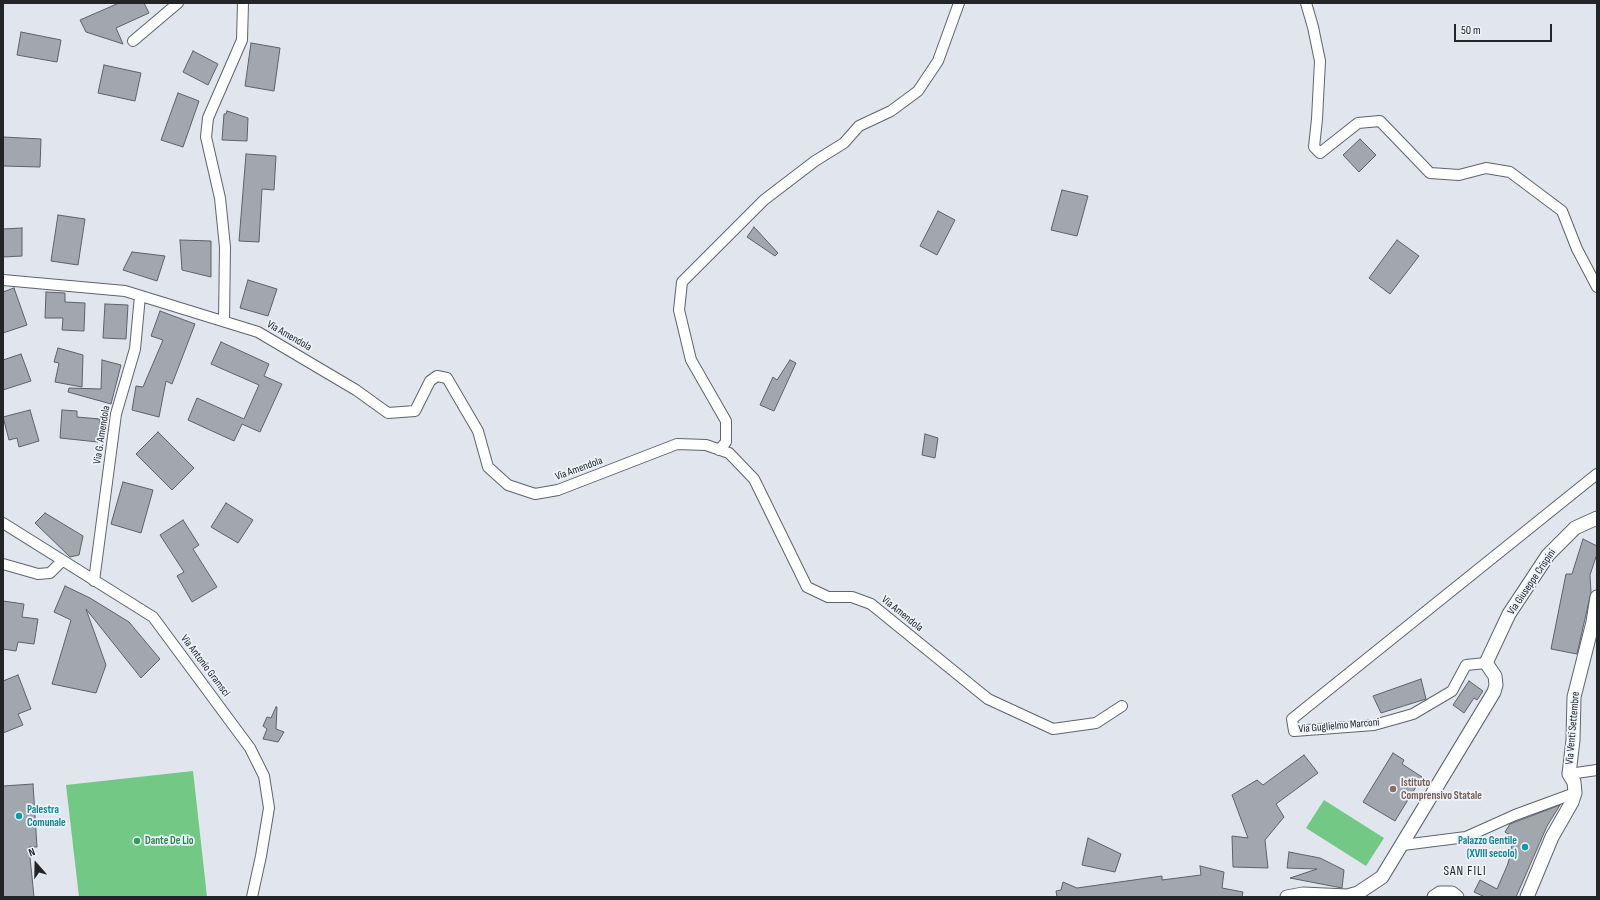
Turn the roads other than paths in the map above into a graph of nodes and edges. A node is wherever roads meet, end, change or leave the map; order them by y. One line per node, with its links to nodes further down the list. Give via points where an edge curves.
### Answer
1 (178, 3): 5 (street)
2 (243, 3): 9 (street, via 242,40 208,118 206,137 220,198 224,240)
3 (959, 3): 10 (street, via 938,61 918,92 891,111 859,126 844,143 764,200 682,282 679,310 691,360 726,421 726,442)
4 (1306, 3): 7 (street, via 1320,61 1314,147 1320,153 1358,123 1380,121 1430,173 1460,175 1486,168 1510,172 1562,211 1577,249)
5 (133, 41)
6 (3, 280): 8 (street, Via Amendola, via 125,291)
7 (1597, 287)
8 (140, 296): 9 (street, Via Amendola); 16 (street, Via G. Amendola, via 135,349 116,414)
9 (224, 321): 10 (street, Via Amendola, via 258,332 356,390 388,413 415,411 430,381 437,376 446,378 478,431 488,467 508,485 535,494 558,490 678,444 706,445)
10 (720, 450): 19 (street, Via Amendola, via 729,453 754,479 807,587 828,597 852,597 872,604 988,699 1053,729 1096,723)
11 (1597, 474): 18 (street, Via Guglielmo Marconi, via 1292,719 1294,731 1374,725 1413,714 1452,691 1466,665)
12 (1597, 518): 18 (street, Via Giuseppe Crispini, via 1574,528 1548,555 1509,614)
13 (3, 523): 14 (street, Via Antonio Gramsci)
14 (62, 561): 15 (street, via 50,573 38,574); 16 (street, Via Antonio Gramsci)
15 (3, 564)
16 (94, 581): 24 (street, Via Antonio Gramsci, via 153,617 250,748 264,776 269,808)
17 (1597, 597): 21 (street, Via Venti Settembre, via 1574,697)
18 (1486, 663): 23 (street, via 1495,676 1494,692)
19 (1122, 706)
20 (1597, 770): 21 (street)
21 (1569, 774): 22 (street, Via Venti Settembre, via 1574,782)
22 (1575, 793): 23 (street, via 1515,815 1466,837); 28 (street, via 1552,837)
23 (1403, 844): 25 (street, via 1382,877 1358,893 1347,896 1303,894)
24 (252, 897)
25 (1287, 897)
26 (1434, 897): 27 (street, via 1440,893 1452,893)
27 (1458, 897)
28 (1527, 897)

